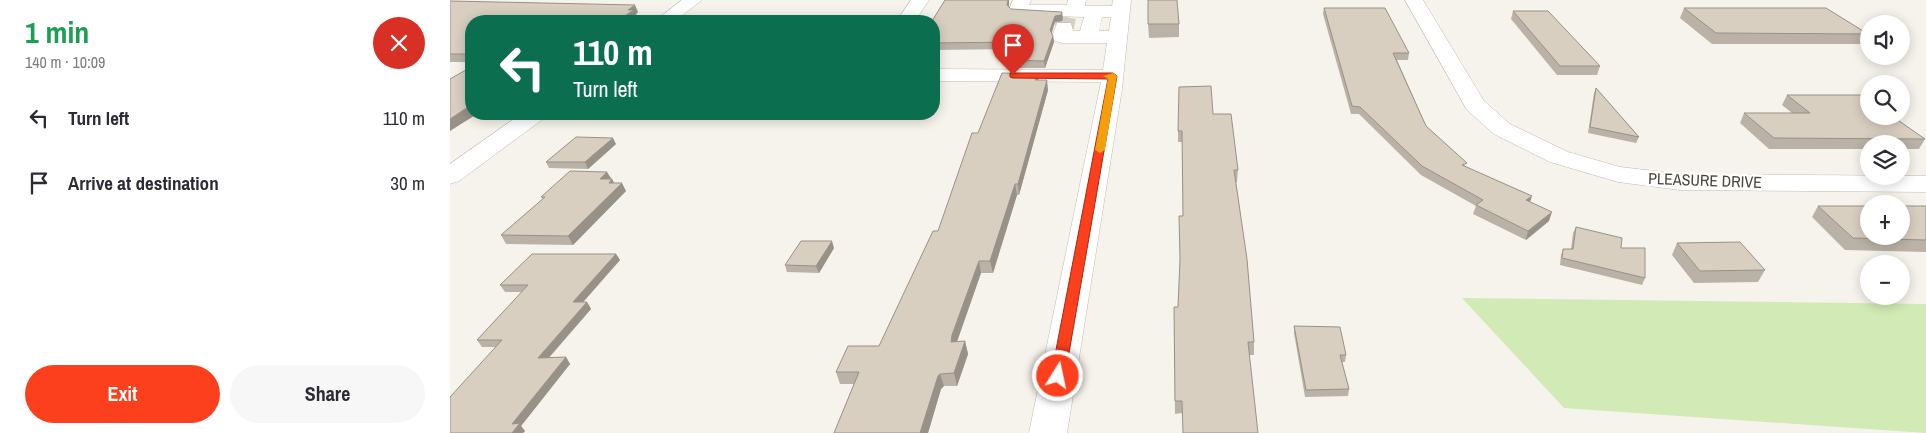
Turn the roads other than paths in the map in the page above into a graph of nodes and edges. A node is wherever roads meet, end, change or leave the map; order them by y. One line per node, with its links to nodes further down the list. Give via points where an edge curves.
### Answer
1 (693, 0): 6 (street)
2 (920, 0): 7 (street)
3 (1022, 0): 5 (street, via 1018,10)
4 (1414, 0): 13 (street, PLEASURE DRIVE, via 1475,105 1486,117 1517,138 1559,158 1618,174 1680,182)
5 (1088, 13): 8 (street); 8 (street); 8 (street, via 1062,37); 10 (street)
6 (672, 15)
7 (910, 15)
8 (1088, 37)
9 (940, 74): 10 (street)
10 (1113, 76): 14 (street)
11 (526, 120): 12 (street)
12 (453, 171)
13 (1926, 184)
14 (1048, 433)

